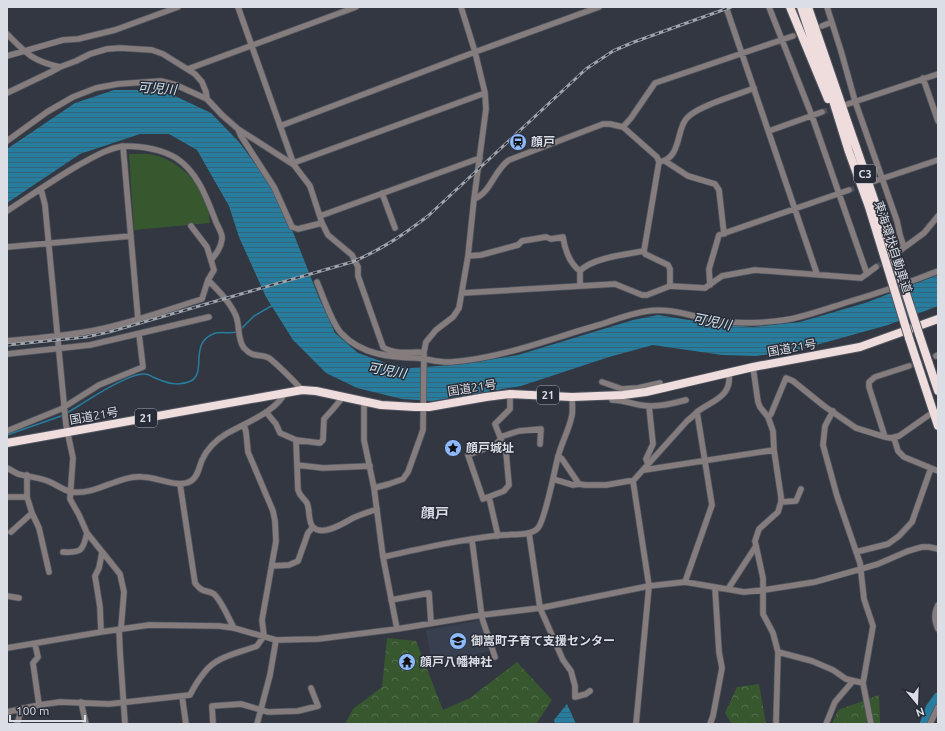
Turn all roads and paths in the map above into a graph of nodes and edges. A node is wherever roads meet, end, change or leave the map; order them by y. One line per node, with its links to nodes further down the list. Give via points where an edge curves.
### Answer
1 (178, 7): 18 (street, via 115,30)
2 (238, 7): 17 (street)
3 (356, 7): 17 (street)
4 (461, 7): 19 (street)
5 (599, 7): 19 (street)
6 (726, 7): 20 (street)
7 (770, 7): 16 (street)
8 (790, 7): 41 (highway)
9 (801, 7): 41 (highway, 東海環状自動車道 / C3, via 828,80)
10 (809, 7): 96 (highway, 東海環状自動車道 / C3, bridge)
11 (827, 7): 12 (street)
12 (832, 22): 13 (street); 30 (street)
13 (822, 26)
14 (7, 34): 18 (street)
15 (793, 36): 16 (street)
16 (782, 40): 20 (street); 33 (street)
17 (252, 45): 23 (street); 35 (street)
18 (24, 51): 21 (street); 22 (street, via 36,60)
19 (475, 52): 28 (street); 35 (street)
20 (742, 53): 26 (street); 36 (street, via 655,83)
21 (7, 56)
22 (60, 67): 23 (street, via 90,54 120,48 152,50); 27 (street)
23 (188, 69): 29 (street, via 202,82)
24 (938, 74): 25 (street)
25 (923, 78): 30 (street); 34 (street)
26 (754, 88): 38 (street); 44 (street, via 695,111 685,119 674,151)
27 (7, 93)
28 (485, 93): 42 (street, via 486,109); 45 (street, via 296,162)
29 (207, 99): 37 (street); 39 (street, via 176,85 162,82 96,88 73,97 47,112)
30 (855, 101): 31 (street); 46 (street)
31 (845, 105)
32 (822, 112): 33 (street)
33 (812, 116): 38 (street); 51 (street)
34 (938, 121)
35 (280, 126): 45 (street)
36 (623, 127): 44 (street); 52 (street, via 603,124 509,160 504,163 486,191)
37 (238, 129): 45 (street); 57 (street, via 274,187 292,227 298,229)
38 (769, 131): 53 (street)
39 (7, 141)
40 (123, 146): 48 (street, via 92,157); 61 (street); 68 (street, via 160,151 176,158 190,170 207,199 222,237 219,250)
41 (849, 152): 114 (highway, 東海環状自動車道 / C3, bridge)
42 (480, 158): 50 (street); 52 (street)
43 (938, 160): 46 (street)
44 (662, 162): 60 (street, via 688,176 715,184 719,190); 65 (street)
45 (294, 165): 55 (street, via 310,186)
46 (882, 179): 47 (street); 64 (street)
47 (872, 182)
48 (41, 188): 54 (street); 62 (street)
49 (849, 190): 51 (street)
50 (382, 193): 55 (street); 59 (street)
51 (840, 194): 53 (street); 73 (street)
52 (474, 199): 67 (street)
53 (795, 209): 60 (street); 72 (street)
54 (7, 211)
55 (320, 216): 57 (street)
56 (938, 216): 64 (street, via 924,233)
57 (322, 223): 87 (street, via 328,234 352,255 358,267 358,276 383,346 395,352)
58 (191, 226): 68 (street, via 207,247)
59 (396, 228)
60 (724, 234): 77 (street, via 719,235 709,269)
61 (131, 236): 62 (street); 81 (street)
62 (49, 243): 63 (street); 84 (street)
63 (7, 247)
64 (904, 247): 66 (street)
65 (644, 250): 70 (street, via 607,257); 78 (street, via 645,254 668,264)
66 (898, 252)
67 (468, 256): 70 (street, via 518,245 522,241 563,237 570,260); 79 (street)
68 (211, 260): 74 (street, via 214,270)
69 (876, 268): 73 (street)
70 (580, 270): 76 (street)
71 (938, 271): 89 (street, via 798,317 728,322 650,311 498,355 449,362)
72 (817, 274): 73 (street, via 861,278); 77 (street, via 755,270 722,276)
73 (867, 274)
74 (208, 280): 81 (street, via 202,299); 95 (street, via 223,296 235,315 240,342 244,348 252,355 268,357)
75 (317, 282): 89 (street, via 337,328 346,337 383,356)
76 (580, 285): 78 (street, via 615,284 642,295); 79 (street)
77 (710, 285): 78 (street, via 705,288)
78 (670, 286)
79 (462, 293): 87 (street, via 453,317 436,330 426,342)
80 (209, 317): 83 (street)
81 (138, 319): 84 (street, via 97,330)
82 (938, 319): 91 (highway, 国道21号 / 21, via 860,347)
83 (139, 334): 86 (street); 106 (street, via 143,366 99,385)
84 (58, 336): 85 (street); 86 (street)
85 (7, 341)
86 (59, 349): 88 (street); 106 (street)
87 (424, 352): 89 (street)
88 (7, 354)
89 (424, 358): 105 (street)
90 (909, 366): 117 (street, via 875,377 869,382)
91 (753, 367): 92 (highway, 国道21号 / 21); 112 (street, via 758,402)
92 (729, 372): 98 (highway, 国道21号 / 21, via 646,392); 109 (street, via 728,388 723,395)
93 (602, 382): 98 (street)
94 (660, 383): 98 (street)
95 (302, 390): 97 (highway, 国道21号 / 21); 100 (highway, 国道21号 / 21, via 316,390)
96 (938, 391)
97 (285, 392): 108 (street, via 283,398); 116 (highway, 国道21号 / 21)
98 (622, 392): 101 (highway, 国道21号 / 21)
99 (510, 394): 102 (highway, 国道21号 / 21); 105 (highway, 国道21号 / 21); 118 (street, via 510,409 495,424)
100 (341, 396): 104 (highway, 国道21号 / 21); 120 (street, via 324,418 323,440 320,443)
101 (611, 396): 102 (highway, 国道21号 / 21); 107 (street, via 612,400 625,400)
102 (572, 397): 124 (street, via 572,414)
103 (686, 400): 107 (street)
104 (364, 402): 105 (highway, 国道21号 / 21, via 397,407); 128 (street, via 364,440)
105 (423, 405): 138 (street, via 423,430 408,472 403,479)
106 (65, 406): 115 (street); 116 (street)
107 (649, 406): 126 (street, via 653,444 646,459)
108 (266, 412): 113 (street); 120 (street, via 280,433)
109 (697, 412): 125 (street); 126 (street)
110 (832, 412): 112 (street, via 786,378); 117 (street, via 856,428); 157 (street, via 825,426 823,445)
111 (929, 415): 119 (street)
112 (768, 417): 123 (street, via 773,431)
113 (244, 425): 136 (street, via 217,440 202,459 195,477); 159 (street, via 248,452 275,521 276,541)
114 (938, 426)
115 (7, 431)
116 (67, 433): 121 (highway, 国道21号 / 21); 140 (street, via 73,458)
117 (885, 437): 119 (street)
118 (500, 438): 122 (street, via 519,431 541,429); 143 (street, via 506,452 509,485 504,491); 143 (street, via 495,445 468,455 483,499)
119 (894, 438): 130 (street, via 898,452 904,457)
120 (296, 440): 127 (street)
121 (7, 443)
122 (540, 444)
123 (774, 450): 125 (street); 144 (street)
124 (558, 456): 134 (street); 137 (street)
125 (705, 461): 131 (street); 162 (street, via 712,505)
126 (648, 464): 131 (street)
127 (297, 465): 128 (street, via 323,468); 147 (street, via 298,490 306,502 310,524)
128 (370, 466): 138 (street)
129 (7, 468): 133 (street)
130 (931, 468): 132 (street); 157 (street, via 912,522 888,544)
131 (644, 470): 135 (street)
132 (938, 471)
133 (28, 476): 140 (street, via 49,481); 142 (street)
134 (553, 479): 137 (street, via 573,485); 149 (street, via 541,523)
135 (633, 481): 137 (street, via 606,485); 163 (street)
136 (180, 484): 140 (street, via 137,477 91,491); 175 (street, via 195,583 200,590 217,598)
137 (579, 484)
138 (374, 488): 145 (street)
139 (800, 488): 144 (street, via 796,501)
140 (70, 491): 150 (street, via 70,499)
141 (7, 497): 142 (street)
142 (27, 497): 146 (street)
143 (489, 497): 151 (street)
144 (781, 502): 153 (street, via 778,512 758,529)
145 (377, 509): 147 (street, via 331,529 316,530); 158 (street)
146 (32, 513): 148 (street); 161 (street, via 39,528)
147 (313, 527): 159 (street, via 308,533 298,561 289,565)
148 (11, 532)
149 (529, 533): 151 (street); 171 (street)
150 (87, 534): 155 (street, via 81,550 76,553); 156 (street)
151 (498, 536): 152 (street)
152 (472, 540): 158 (street, via 429,546); 172 (street)
153 (756, 546): 165 (street); 166 (street)
154 (938, 549): 160 (street, via 929,547 908,551)
155 (63, 552)
156 (102, 552): 174 (street, via 120,574 123,585 124,600); 178 (street, via 95,576)
157 (856, 552): 160 (street)
158 (384, 557): 169 (street)
159 (272, 566): 179 (street, via 262,620)
160 (861, 570): 166 (street, via 815,582); 186 (street, via 864,599 873,626)
161 (49, 572)
162 (685, 582): 163 (street); 164 (street)
163 (649, 586): 171 (street); 203 (street)
164 (715, 587): 165 (street); 204 (street, via 722,668)
165 (728, 589): 166 (street, via 744,592)
166 (764, 590): 183 (street, via 763,614 773,633)
167 (7, 596): 168 (street)
168 (19, 598)
169 (391, 600): 173 (street, via 429,593); 176 (street)
170 (938, 605): 177 (street, via 935,612)
171 (540, 608): 172 (street); 188 (street, via 563,660 571,671 575,697)
172 (482, 615): 173 (street); 184 (street)
173 (431, 623): 176 (street)
174 (120, 628): 175 (street, via 167,625); 178 (street); 191 (street)
175 (234, 628): 179 (street)
176 (397, 629): 180 (street, via 318,639)
177 (938, 629)
178 (101, 632): 181 (street)
179 (264, 636): 180 (street); 189 (street, via 257,646 231,654 211,665 190,694)
180 (276, 640): 195 (street)
181 (35, 644): 182 (street); 192 (street, via 38,657 33,663)
182 (7, 648)
183 (778, 652): 185 (street, via 822,665 842,678); 205 (street)
184 (495, 656)
185 (853, 681): 186 (street); 206 (street, via 835,702)
186 (863, 683): 207 (street)
187 (311, 688): 195 (street, via 318,706 298,711)
188 (590, 691)
189 (182, 696): 191 (street); 200 (street)
190 (81, 702): 191 (street); 192 (street); 198 (street)
191 (124, 703): 199 (street)
192 (40, 704): 194 (street)
193 (938, 707): 208 (street)
194 (22, 708): 196 (street); 197 (street)
195 (261, 710): 201 (street, via 241,704 212,706); 202 (street)
196 (7, 712)
197 (17, 724)
198 (86, 724)
199 (125, 724)
200 (186, 724)
201 (213, 724)
202 (257, 724)
203 (636, 724)
204 (710, 724)
205 (776, 724)
206 (826, 724)
207 (871, 724)
208 (930, 724)

